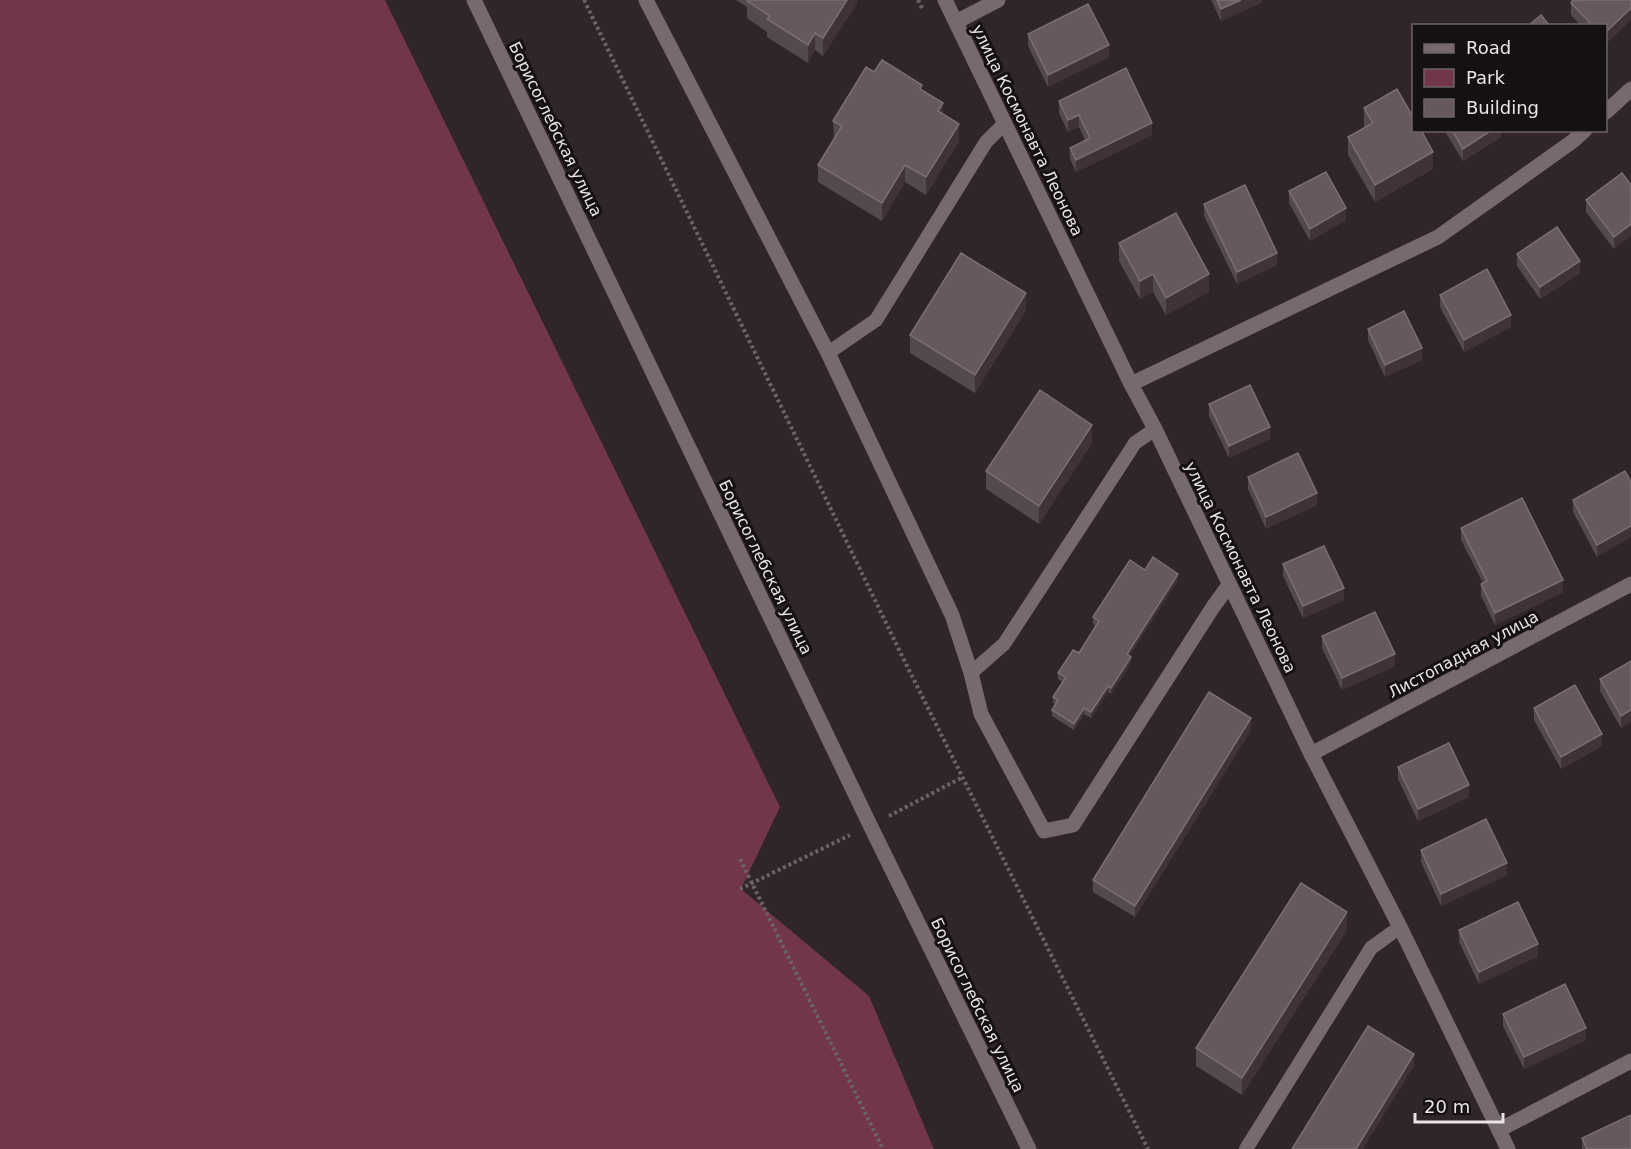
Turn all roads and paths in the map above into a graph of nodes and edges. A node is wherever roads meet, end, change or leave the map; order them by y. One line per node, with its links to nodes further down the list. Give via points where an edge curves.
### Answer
1 (474, 0): 23 (street, Борисоглебская улица)
2 (584, 0): 24 (path, via 905,662)
3 (647, 0): 11 (street)
4 (945, 0): 6 (street, улица Космонавта Леонова)
5 (998, 0): 6 (street)
6 (956, 21): 9 (street, улица Космонавта Леонова)
7 (1631, 89): 8 (street)
8 (1607, 110)
9 (1005, 123): 11 (lane, via 986,142 876,320); 12 (street, улица Космонавта Леонова)
10 (1583, 132): 12 (street, via 1438,237)
11 (828, 353): 16 (street, via 952,615)
12 (1131, 384): 13 (street, улица Космонавта Леонова)
13 (1155, 429): 15 (street, улица Космонавта Леонова); 16 (lane, via 1135,442 1004,644)
14 (1631, 584): 17 (street, Листопадная улица)
15 (1229, 585): 16 (street, via 1073,825 1044,831 981,714); 17 (street, улица Космонавта Леонова)
16 (971, 673)
17 (1311, 754): 19 (street, улица Космонавта Леонова)
18 (740, 859): 22 (path)
19 (1400, 927): 21 (street, улица Космонавта Леонова); 25 (lane, via 1371,948)
20 (1631, 1061): 21 (street)
21 (1499, 1130): 26 (street, улица Космонавта Леонова)
22 (883, 1149)
23 (1029, 1149)
24 (1148, 1149)
25 (1246, 1149)
26 (1508, 1149)

